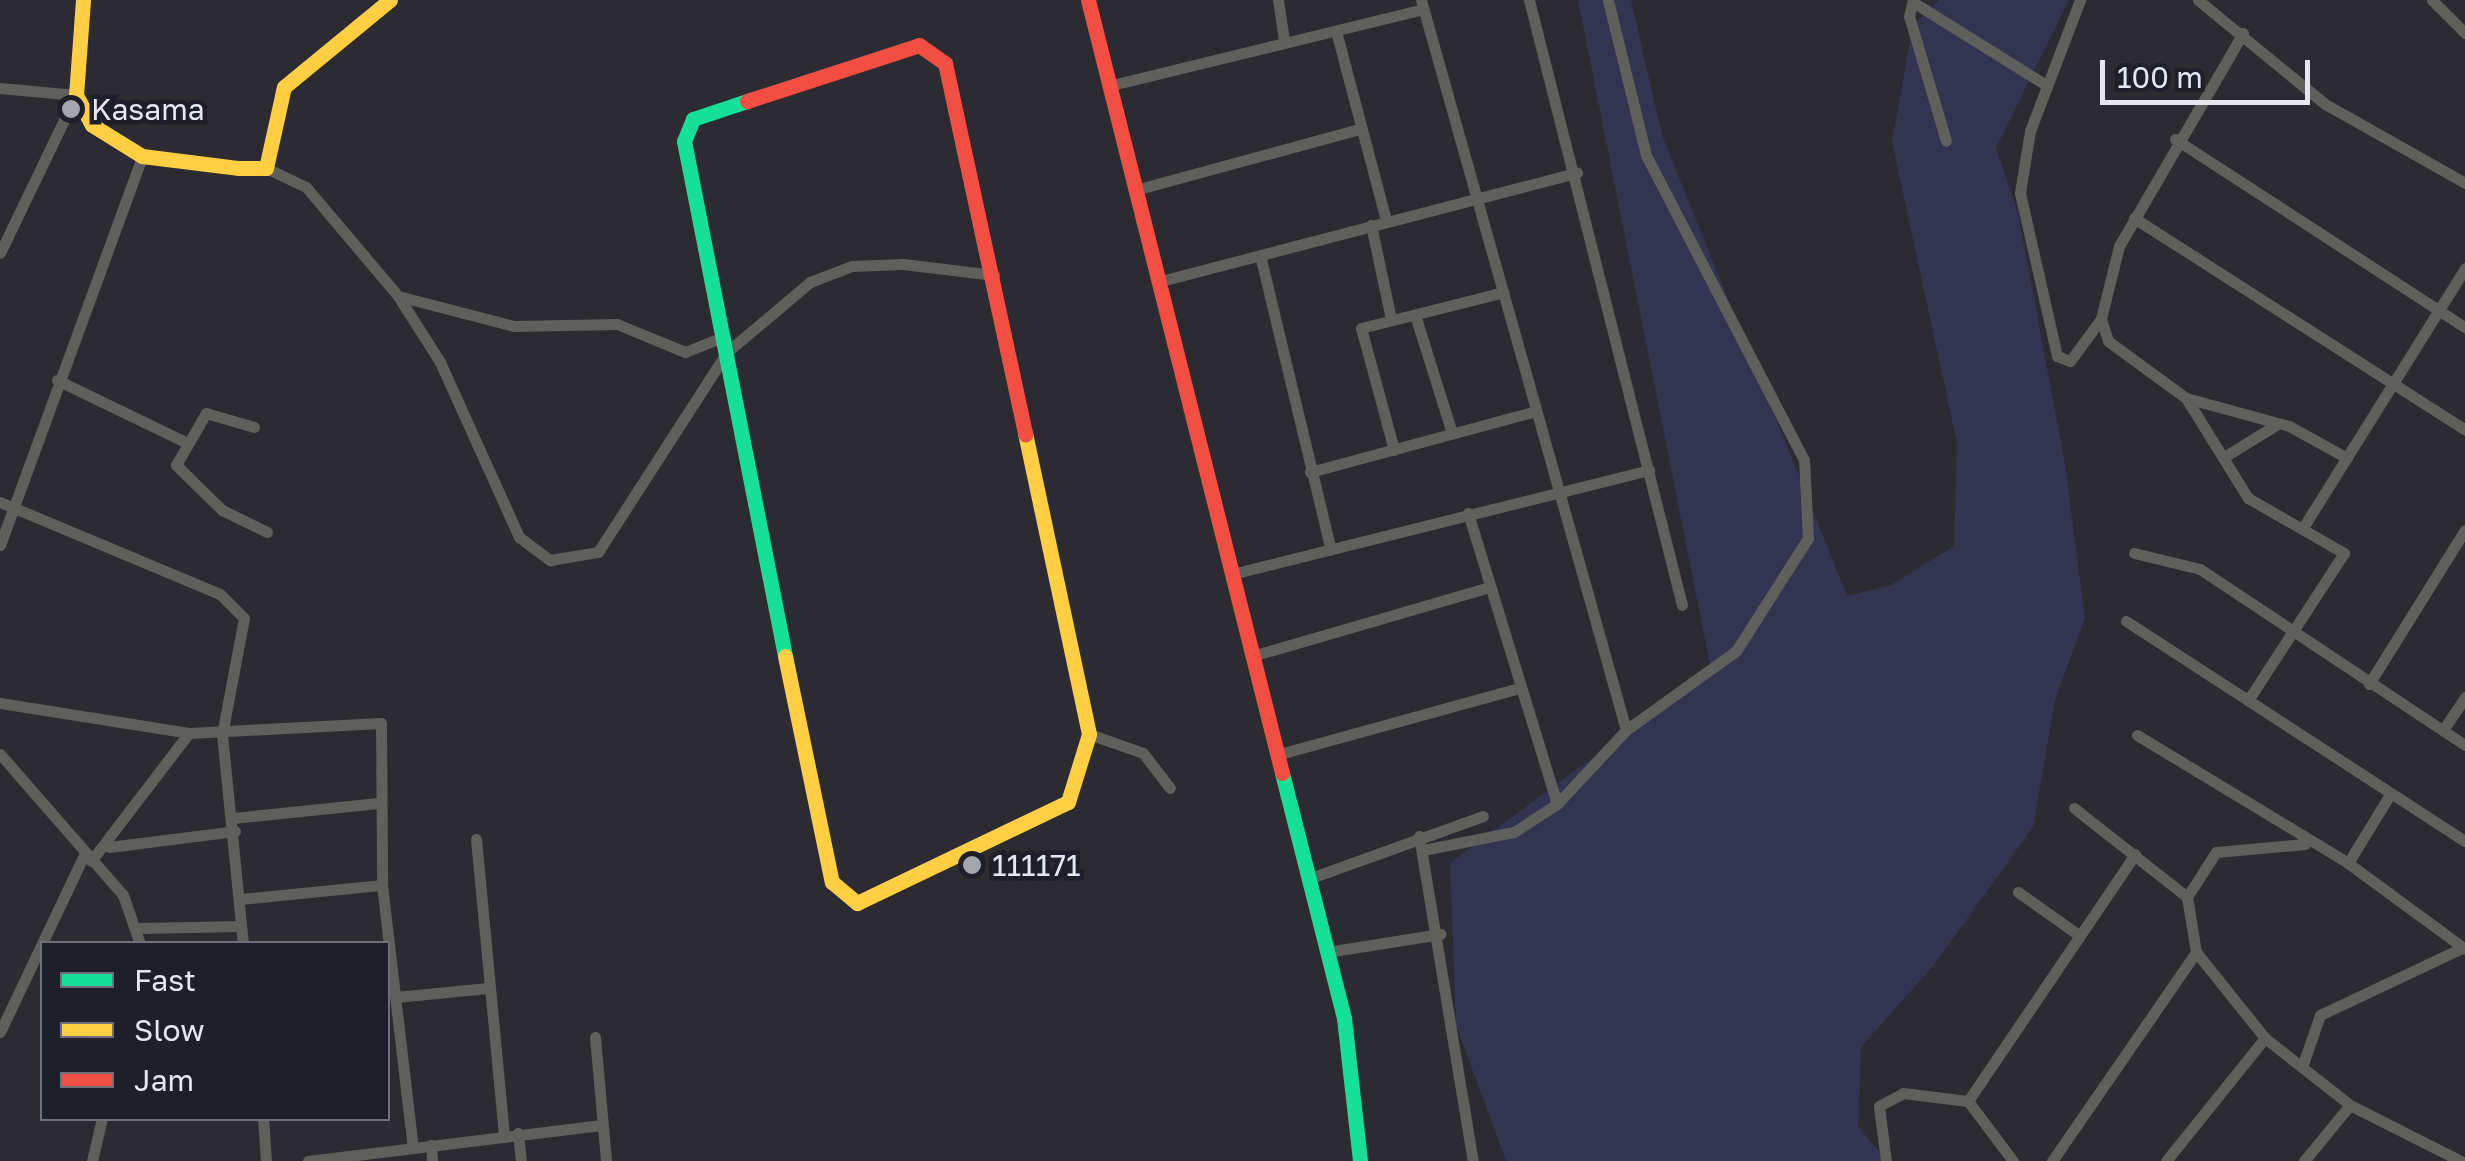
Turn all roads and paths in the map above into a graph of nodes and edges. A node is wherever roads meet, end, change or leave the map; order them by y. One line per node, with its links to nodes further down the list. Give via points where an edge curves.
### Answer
1 (82, 0): 19 (street)
2 (390, 0): 24 (street, via 284,87)
3 (1088, 0): 17 (street)
4 (1278, 0): 15 (street)
5 (1529, 0): 25 (street)
6 (1608, 0): 79 (street, via 1646,156 1804,460 1810,494 1801,558 1736,651)
7 (2080, 0): 16 (street)
8 (2198, 0): 13 (street)
9 (2432, 0): 14 (street)
10 (1913, 1): 16 (street); 22 (street, via 1908,16)
11 (1422, 4): 12 (street); 28 (street)
12 (1336, 31): 15 (street); 20 (street)
13 (2243, 32): 21 (street); 26 (street, via 2326,104)
14 (2465, 33)
15 (1284, 40): 17 (street)
16 (2046, 84): 42 (street, via 2020,193 2057,356 2070,361)
17 (1108, 86): 27 (street)
18 (0, 88): 19 (street)
19 (76, 94): 23 (street, via 108,142); 32 (street)
20 (1360, 129): 27 (street); 30 (street)
21 (2175, 139): 29 (street); 39 (street)
22 (1946, 141)
23 (142, 156): 24 (street); 45 (street)
24 (266, 168): 38 (street, via 306,187)
25 (1577, 173): 28 (street); 57 (street)
26 (2465, 182)
27 (1136, 190): 36 (street)
28 (1476, 198): 30 (street); 37 (street)
29 (2134, 218): 42 (street); 46 (street)
30 (1386, 220): 31 (street)
31 (1371, 224): 33 (street); 41 (street)
32 (0, 253)
33 (1260, 255): 36 (street); 58 (street)
34 (2465, 268): 39 (street)
35 (994, 276): 44 (street, via 852,266 772,308); 44 (street, via 945,63 920,45 728,106 685,130); 83 (street)
36 (1161, 281): 68 (street)
37 (1504, 292): 40 (street); 48 (street)
38 (398, 296): 44 (street, via 514,326 617,324 685,352); 44 (street, via 440,362 519,537 550,560 598,552 618,531)
39 (2440, 311): 43 (street); 46 (street)
40 (1414, 315): 41 (street); 52 (street)
41 (1391, 319): 54 (street, via 1360,332)
42 (2102, 320): 47 (street, via 2108,341)
43 (2465, 327)
44 (726, 344): 83 (street, via 824,852 844,896 875,902 1068,802)
45 (56, 380): 53 (street); 60 (street)
46 (2393, 385): 51 (street); 56 (street)
47 (2186, 398): 49 (street); 55 (street)
48 (1534, 412): 52 (street); 59 (street)
49 (2276, 425): 55 (street); 56 (street)
50 (254, 427): 53 (street, via 206,413)
51 (2465, 430)
52 (1452, 433): 54 (street)
53 (186, 442): 64 (street, via 176,464 182,479)
54 (1394, 450): 58 (street)
55 (2224, 457): 62 (street, via 2248,498)
56 (2347, 458): 62 (street)
57 (1649, 470): 59 (street); 70 (street)
58 (1310, 472): 66 (street)
59 (1554, 493): 61 (street); 79 (street)
60 (4, 505): 65 (street); 82 (street, via 236,602 246,636)
61 (1468, 513): 66 (street); 69 (street)
62 (2304, 526): 72 (street, via 2338,544 2344,560)
63 (2465, 530): 74 (street)
64 (267, 532)
65 (0, 545)
66 (1332, 550): 68 (street)
67 (2134, 553): 72 (street, via 2200,569)
68 (1232, 574): 73 (street)
69 (1486, 588): 73 (street); 75 (street)
70 (1682, 605)
71 (2126, 621): 77 (street)
72 (2294, 635): 74 (street); 77 (street)
73 (1252, 656): 87 (street)
74 (2368, 684): 80 (street)
75 (1515, 689): 87 (street); 91 (street)
76 (2465, 697): 80 (street)
77 (2248, 700): 89 (street)
78 (0, 703): 81 (street)
79 (1626, 730): 91 (street)
80 (2443, 730): 85 (street)
81 (188, 733): 82 (street); 99 (street)
82 (222, 734): 90 (street, via 381,722); 94 (street)
83 (1089, 734): 88 (street, via 1143,753)
84 (2137, 735): 98 (street)
85 (2465, 745)
86 (0, 754): 102 (street)
87 (1276, 755): 104 (street)
88 (1170, 788)
89 (2389, 796): 97 (street); 103 (street)
90 (378, 803): 94 (street); 105 (street)
91 (1557, 804): 100 (street, via 1514,832)
92 (2074, 808): 101 (street)
93 (1483, 816): 95 (street)
94 (234, 824): 99 (street); 108 (street)
95 (1419, 836): 100 (street); 104 (street)
96 (476, 839): 122 (street)
97 (2465, 842)
98 (2305, 844): 103 (street); 107 (street, via 2216,852)
99 (109, 846): 102 (street)
100 (1423, 850): 111 (street)
101 (2134, 854): 107 (street); 112 (street)
102 (88, 858): 110 (street); 113 (street)
103 (2348, 863): 117 (street)
104 (1308, 879): 118 (street)
105 (382, 884): 108 (street); 116 (street)
106 (2018, 892): 112 (street)
107 (2187, 897): 119 (street)
108 (241, 899): 109 (street)
109 (241, 926): 110 (street); 115 (street)
110 (141, 928): 114 (street)
111 (1441, 934): 118 (street); 146 (street)
112 (2080, 936): 130 (street)
113 (46, 941)
114 (140, 941)
115 (243, 941)
116 (388, 941)
117 (2464, 948): 129 (street, via 2320,1015)
118 (1326, 952): 145 (street)
119 (2196, 952): 126 (street); 149 (street)
120 (40, 953): 124 (street)
121 (390, 966): 123 (street)
122 (488, 988): 123 (street); 135 (street)
123 (396, 997): 127 (street)
124 (0, 1032)
125 (595, 1037): 134 (street)
126 (2265, 1038): 129 (street); 150 (street)
127 (402, 1057): 128 (street); 138 (street)
128 (390, 1058)
129 (2302, 1067): 131 (street)
130 (1968, 1101): 147 (street, via 1884,1099); 148 (street)
131 (2350, 1105): 151 (street); 152 (street)
132 (101, 1121): 139 (street)
133 (262, 1121): 140 (street)
134 (602, 1125): 136 (street); 144 (street)
135 (504, 1134): 136 (street); 137 (street)
136 (518, 1134): 143 (street)
137 (431, 1145): 138 (street); 142 (street)
138 (413, 1147): 141 (street)
139 (92, 1161)
140 (266, 1161)
141 (308, 1161)
142 (432, 1161)
143 (521, 1161)
144 (606, 1161)
145 (1360, 1161)
146 (1473, 1161)
147 (1886, 1161)
148 (2013, 1161)
149 (2052, 1161)
150 (2166, 1161)
151 (2304, 1161)
152 (2461, 1161)

